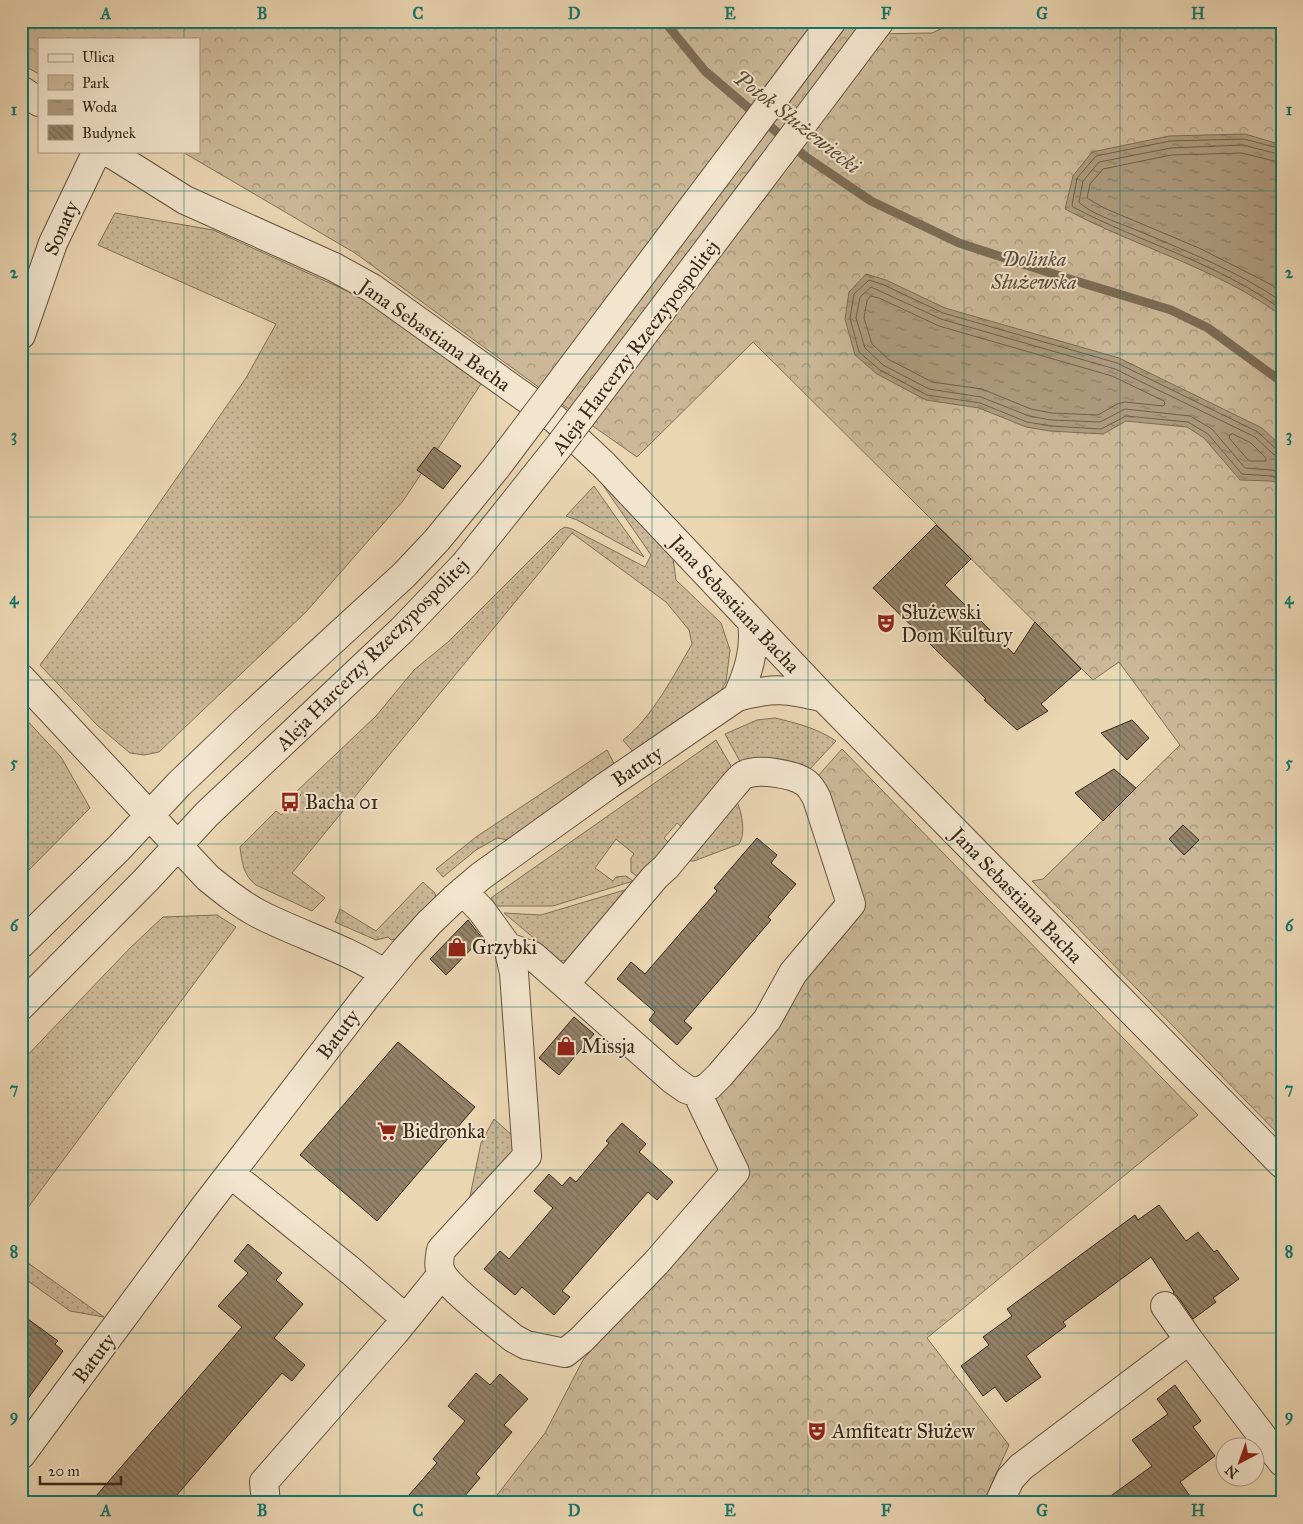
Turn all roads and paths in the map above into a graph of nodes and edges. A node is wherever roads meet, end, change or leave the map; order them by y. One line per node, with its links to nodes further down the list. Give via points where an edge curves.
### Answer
1 (832, 21): 12 (street, Aleja Harcerzy Rzeczypospolitej, bridge, via 466,507 404,575 245,721)
2 (880, 21): 13 (street, Aleja Harcerzy Rzeczypospolitej, bridge, via 571,430 465,564 402,630 207,814)
3 (21, 90): 4 (street)
4 (38, 101)
5 (97, 152): 7 (street, Sonaty, via 53,243)
6 (109, 152): 8 (street, Jana Sebastiana Bacha, via 185,200 334,267 372,288 555,419 604,464)
7 (21, 335)
8 (752, 623): 10 (street, via 753,646 746,677); 11 (street, Jana Sebastiana Bacha)
9 (21, 678): 12 (street)
10 (737, 696): 11 (street, Batuty, via 780,689); 14 (street, Batuty)
11 (824, 698): 21 (street, Jana Sebastiana Bacha)
12 (149, 816): 13 (street); 15 (street, Aleja Harcerzy Rzeczypospolitej)
13 (178, 846): 17 (street, via 208,878 239,902); 19 (street, Aleja Harcerzy Rzeczypospolitej)
14 (463, 891): 16 (street); 17 (street, Batuty, via 429,923)
15 (21, 944)
16 (508, 947): 18 (street, via 533,956); 23 (street, via 514,973 526,1156 442,1250)
17 (385, 974): 22 (street, Batuty)
18 (565, 984): 20 (street, via 672,1079); 20 (street, via 744,775 761,772 788,775 812,788 850,904 793,973 767,1020 720,1076)
19 (21, 1006)
20 (698, 1093): 23 (street, via 735,1172 656,1263 565,1353 526,1345 513,1338 447,1282)
21 (1282, 1164)
22 (231, 1174): 25 (street); 27 (street, Batuty)
23 (441, 1266): 25 (street)
24 (1166, 1306): 26 (street)
25 (405, 1318): 29 (street, via 264,1482)
26 (1189, 1340): 28 (street); 30 (street, via 1022,1467 1010,1480)
27 (21, 1455)
28 (1282, 1462)
29 (266, 1503)
30 (999, 1503)

